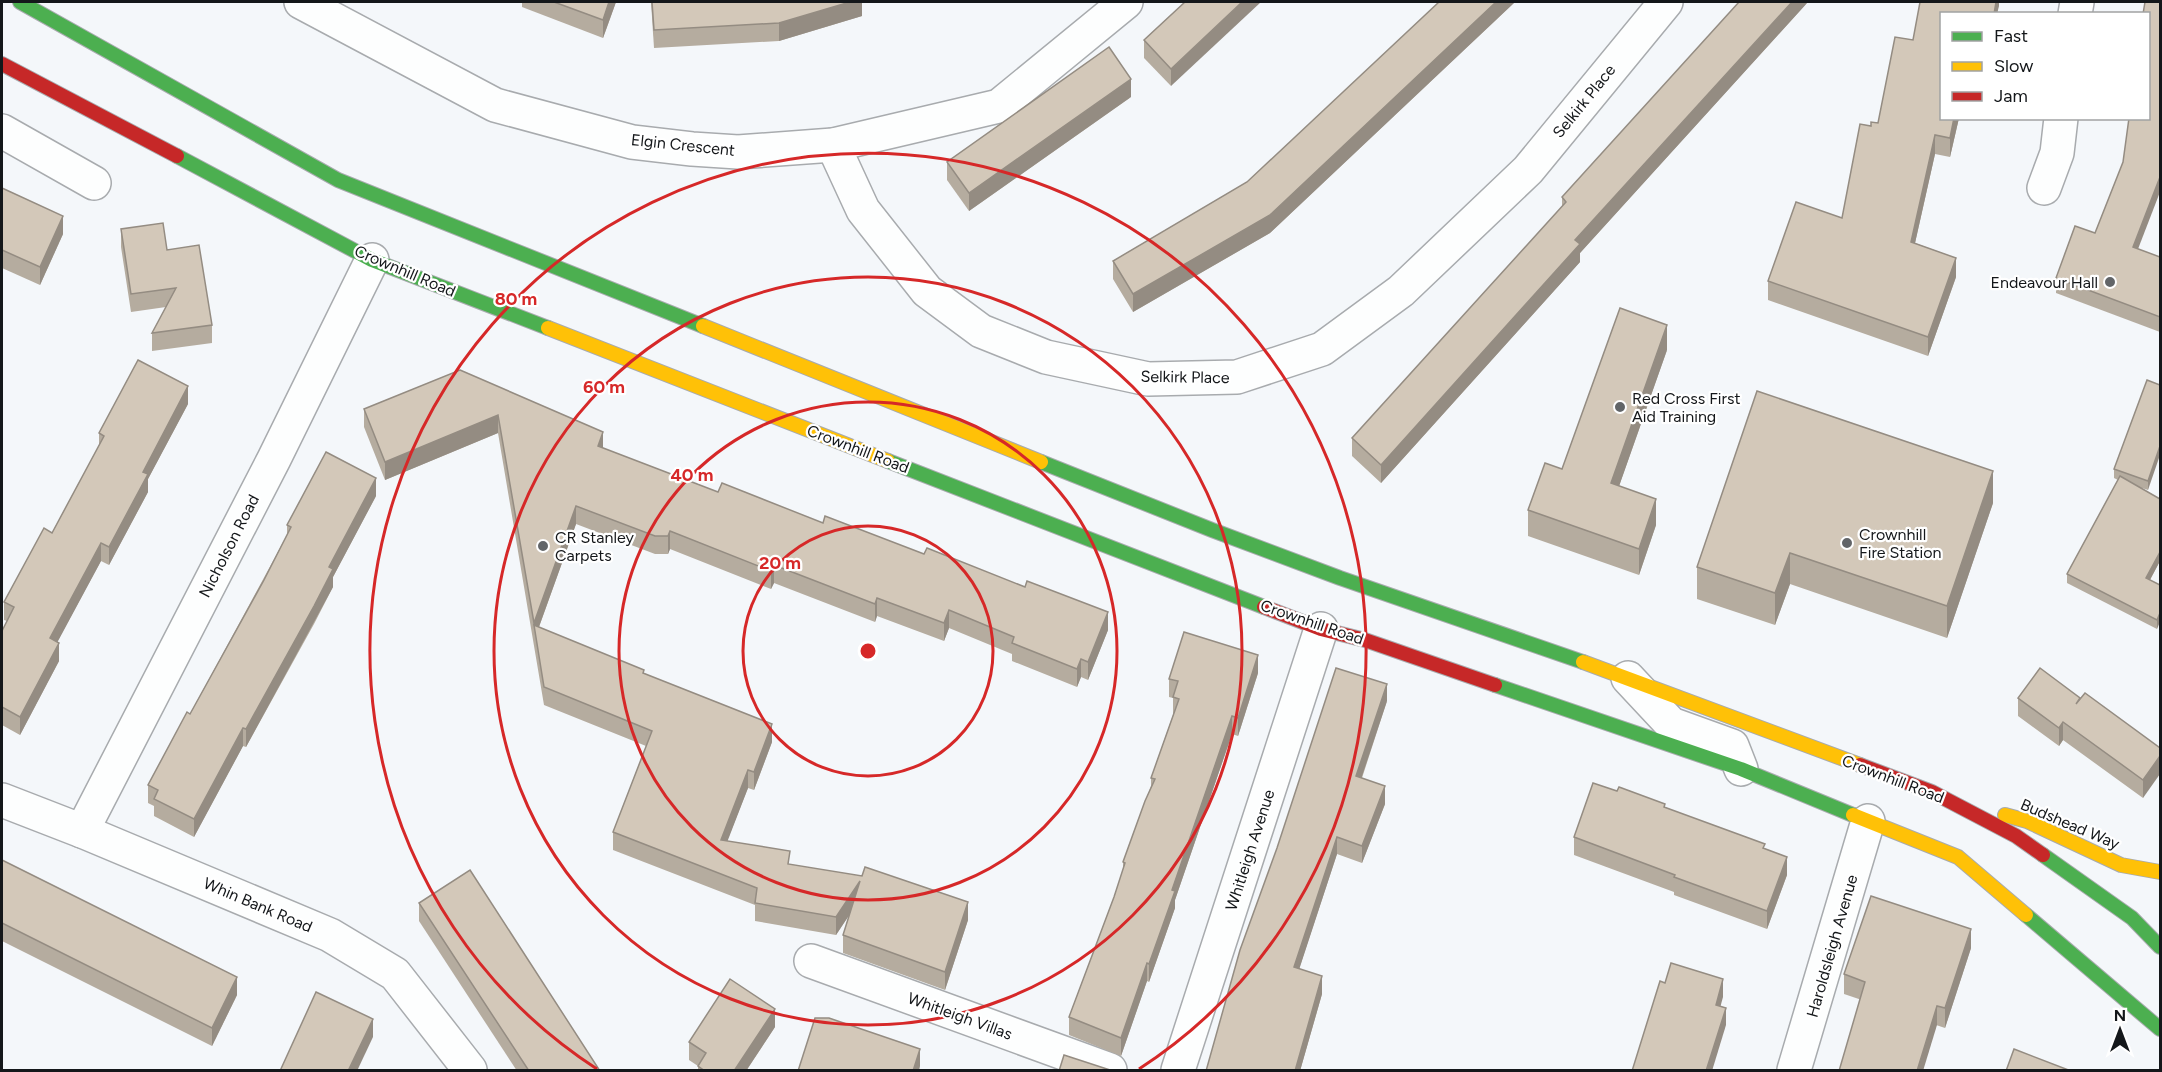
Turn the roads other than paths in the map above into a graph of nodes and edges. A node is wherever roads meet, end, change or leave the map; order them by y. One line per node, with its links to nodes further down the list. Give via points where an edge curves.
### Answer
1 (20, 2): 13 (main road, Crownhill Road, via 338,180 1212,530)
2 (301, 2): 8 (street, Elgin Crescent, via 495,105 632,142 738,152)
3 (1126, 2): 8 (street, Elgin Crescent, via 999,106)
4 (1666, 2): 8 (street, Selkirk Place, via 1528,170 1401,291 1322,349 1237,377 1148,379 1046,357 981,331 927,291 863,210)
5 (2, 64): 11 (main road, Crownhill Road)
6 (2061, 120): 10 (street, via 2057,153)
7 (2, 131): 9 (street)
8 (833, 145)
9 (94, 183)
10 (2044, 188)
11 (372, 260): 12 (main road, Crownhill Road); 18 (street, Nicholson Road)
12 (1321, 629): 14 (main road, Crownhill Road, via 1365,640); 25 (street, Whitleigh Avenue)
13 (1628, 678): 14 (street, Crownhill Road, via 1671,724 1732,746); 15 (main road, Crownhill Road)
14 (1741, 769): 17 (main road, Crownhill Road)
15 (1932, 792): 19 (main road, Budshead Way, via 2027,821 2121,865); 20 (main road, Crownhill Road, via 2016,836 2132,918)
16 (2, 800): 18 (street, Whin Bank Road)
17 (1868, 821): 22 (main road, Crownhill Road, via 1958,856); 26 (street, Haroldsleigh Avenue)
18 (82, 831): 23 (street, Whin Bank Road, via 330,935 395,974)
19 (2160, 872)
20 (2160, 947)
21 (811, 961): 24 (street, Whitleigh Villas)
22 (2160, 1029)
23 (470, 1071)
24 (1110, 1071)
25 (1178, 1071)
26 (1794, 1071)

